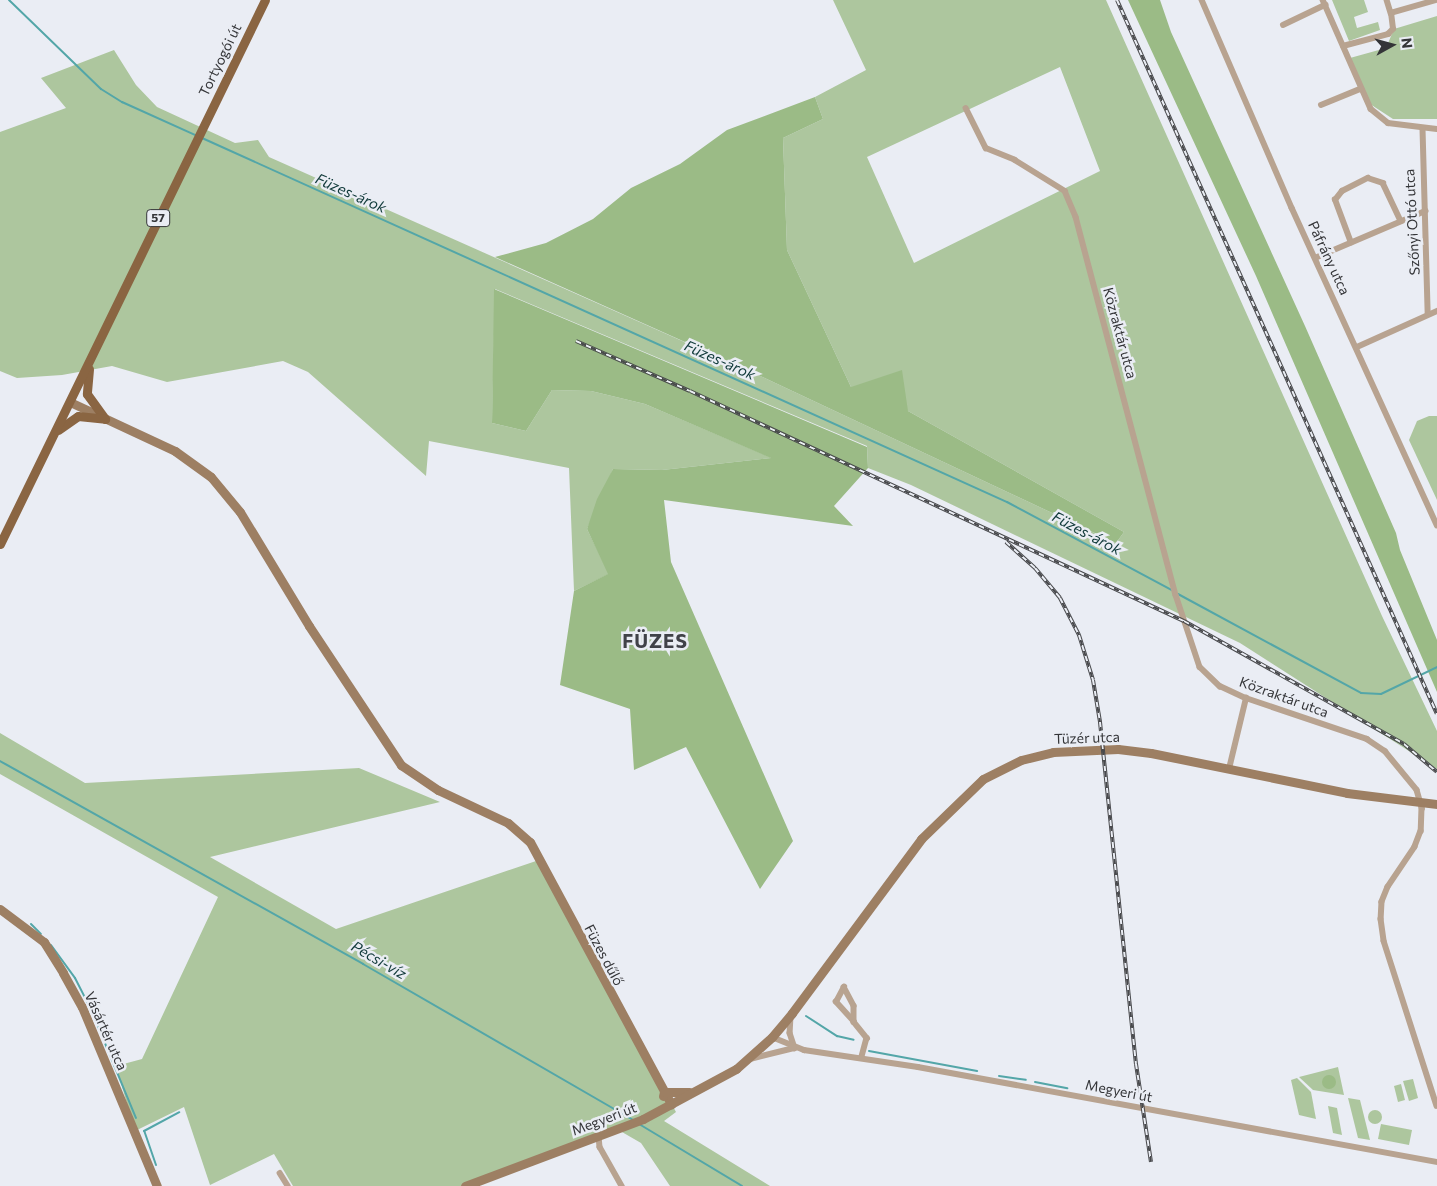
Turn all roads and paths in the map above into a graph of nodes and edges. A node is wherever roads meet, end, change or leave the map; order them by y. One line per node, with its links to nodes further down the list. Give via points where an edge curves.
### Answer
1 (265, 0): 21 (main road, Tortyogói út / 57)
2 (1202, 0): 17 (street, Páfrány utca)
3 (1387, 0): 6 (street)
4 (1436, 0): 6 (street)
5 (1324, 3): 7 (street); 8 (street)
6 (1391, 13): 8 (street, via 1393,29 1388,34)
7 (1283, 25)
8 (1343, 46): 9 (street)
9 (1360, 89): 10 (street); 12 (street, via 1371,109 1388,123)
10 (1321, 105)
11 (966, 108): 27 (street, Közraktár utca, via 986,148 1063,188 1076,217 1176,595 1200,667 1220,686)
12 (1423, 129): 13 (street); 14 (street, Szőnyi Ottó utca)
13 (1437, 129)
14 (1425, 211): 15 (street); 19 (street, Szőnyi Ottó utca)
15 (1401, 222): 16 (street); 16 (street, via 1383,183 1368,178 1342,191 1334,200)
16 (1351, 243): 17 (street)
17 (1315, 258): 20 (street, Páfrány utca)
18 (1437, 311): 19 (street)
19 (1428, 313): 20 (street)
20 (1357, 347): 25 (street, Páfrány utca)
21 (89, 364): 22 (main road, 57); 23 (main road, via 87,394)
22 (70, 402): 23 (street, Füzes dűlő); 24 (main road, 57)
23 (105, 419): 24 (main road, via 78,416); 38 (street, Füzes dűlő, via 175,452 211,477 240,512 309,626 401,765 438,790 508,823 530,842)
24 (55, 433): 26 (main road, 57)
25 (1437, 525)
26 (0, 544)
27 (1246, 698): 28 (street); 40 (street, Közraktár utca, via 1367,739 1384,751 1417,790 1422,808 1421,832 1415,847 1388,887 1382,902 1381,919 1384,941)
28 (1229, 769): 29 (street, Tüzér utca, via 1394,801); 31 (street, Tüzér utca, via 1145,752 1096,749 1053,752 1020,760 983,779 921,839)
29 (1437, 804)
30 (0, 909): 45 (street, Vásártér utca, via 44,942 63,973 82,1007)
31 (792, 1013): 33 (street, Tüzér utca); 34 (street, via 790,1033)
32 (854, 1022): 32 (street, via 854,1006 844,987 836,1002); 35 (street, via 866,1038)
33 (772, 1037): 34 (street, Megyeri út); 36 (street, Megyeri út)
34 (795, 1048): 35 (street, Megyeri út); 36 (street, Megyeri út)
35 (862, 1058): 43 (street, Megyeri út)
36 (745, 1061): 37 (street, Megyeri út)
37 (697, 1091): 38 (street); 39 (street, Megyeri út)
38 (664, 1092): 39 (street, Füzes dűlő); 41 (street)
39 (671, 1104): 41 (street, Megyeri út)
40 (1437, 1106)
41 (655, 1114): 42 (street, Megyeri út)
42 (599, 1136): 47 (street, Megyeri út); 48 (street, via 600,1147)
43 (1437, 1162)
44 (280, 1173): 46 (street)
45 (157, 1186)
46 (288, 1186)
47 (465, 1186)
48 (622, 1186)

